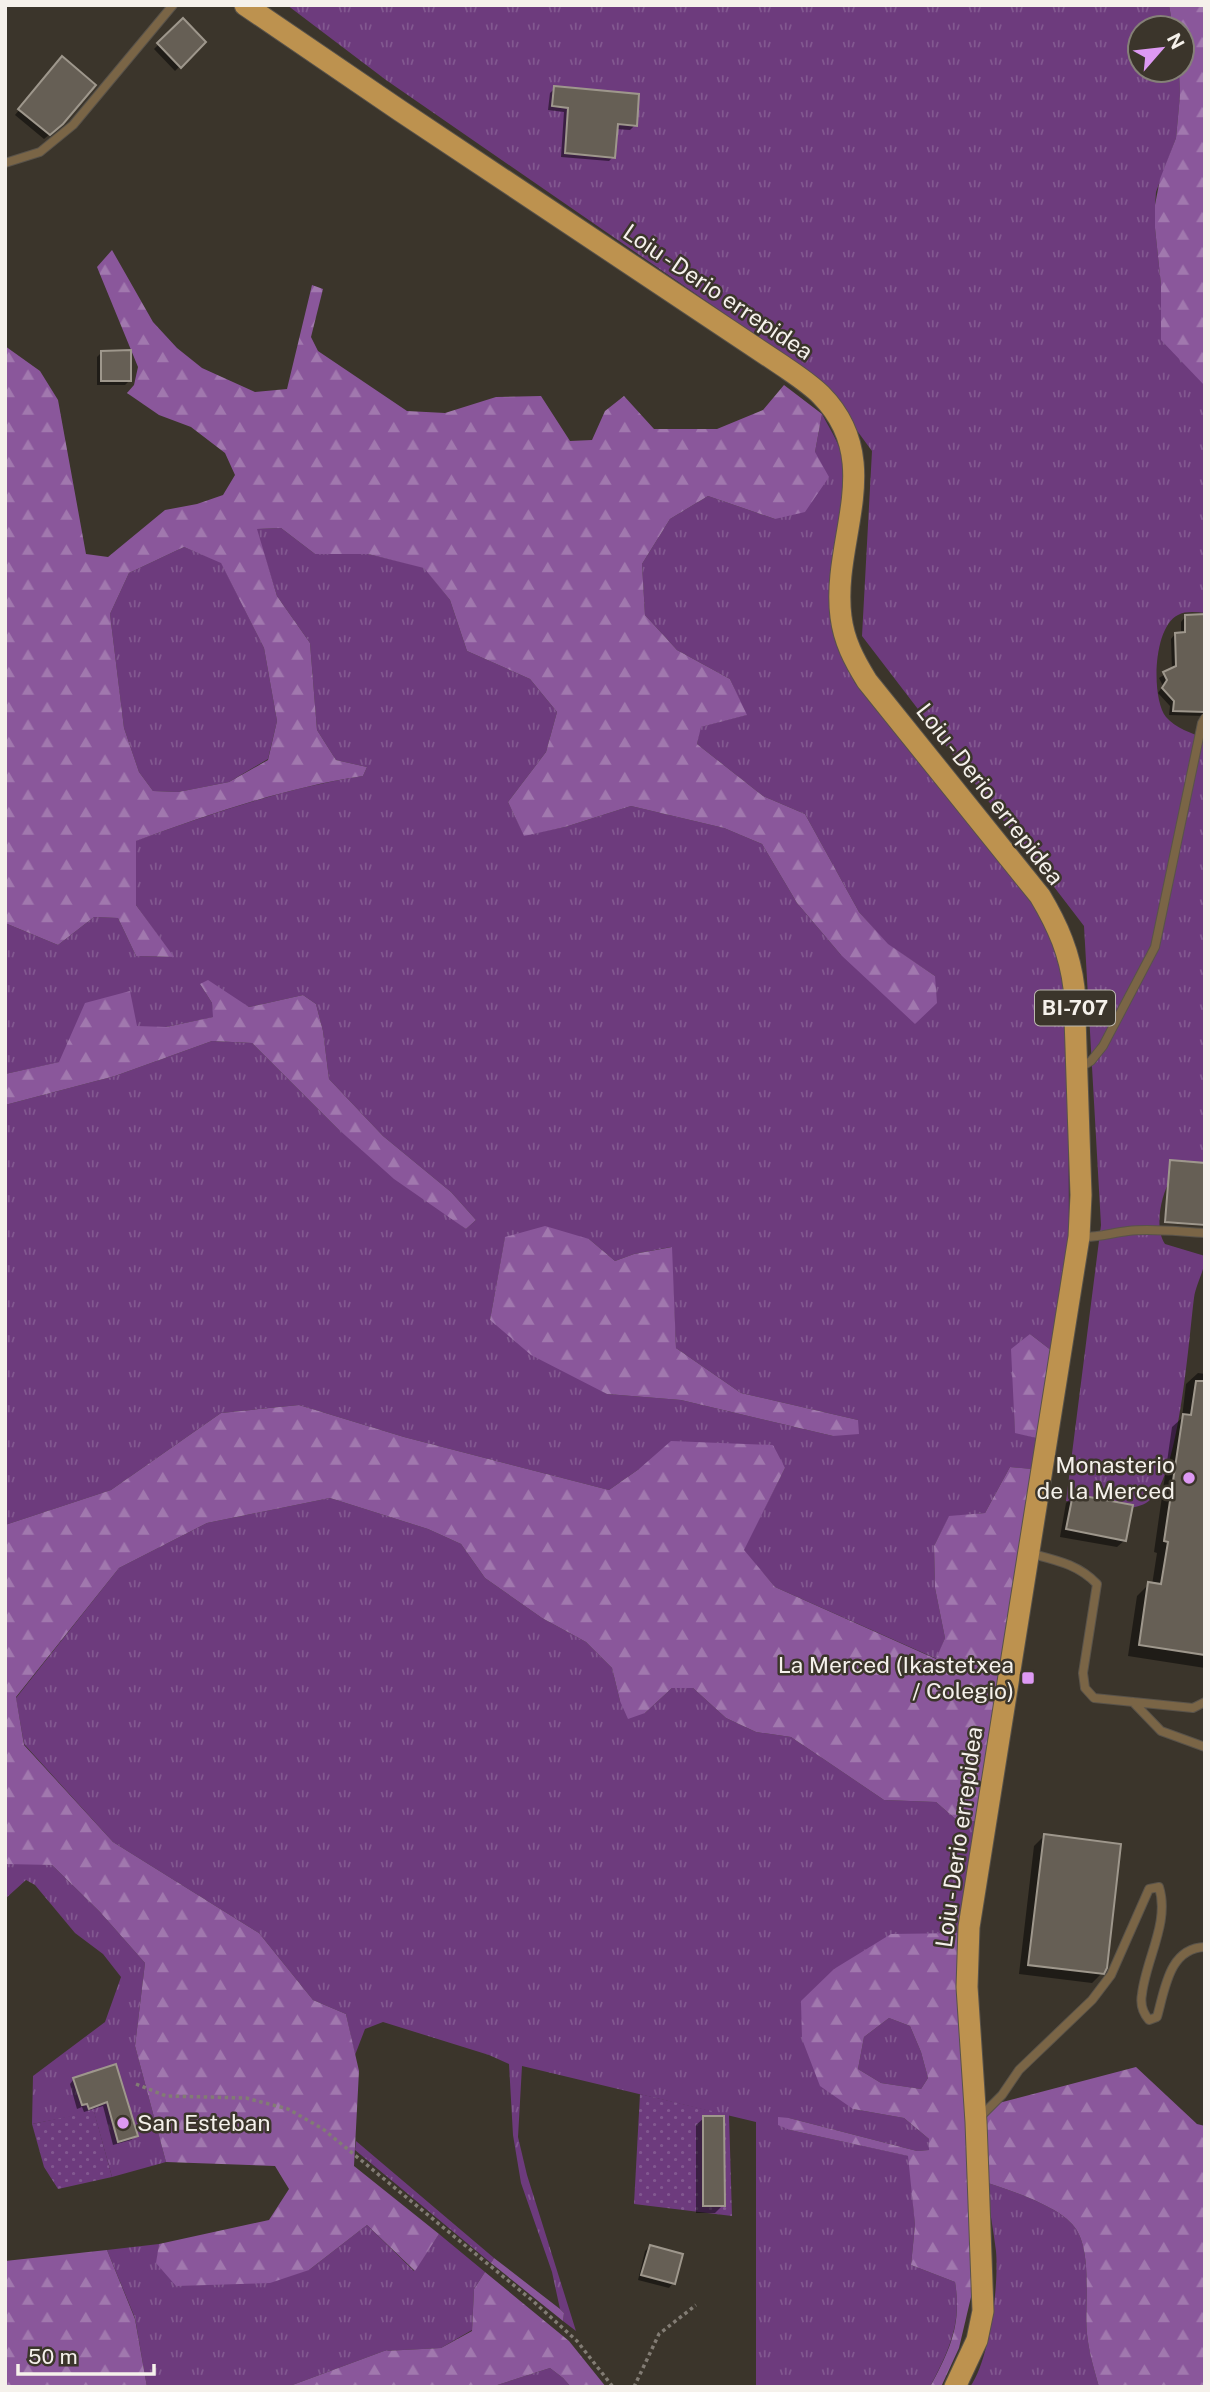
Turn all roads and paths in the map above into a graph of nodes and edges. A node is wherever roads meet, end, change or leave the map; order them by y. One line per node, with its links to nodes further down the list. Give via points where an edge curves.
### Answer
1 (173, 5): 3 (lane, via 73,125 40,152)
2 (245, 5): 5 (main road, Loiu - Derio errepidea / BI-707, via 783,366 833,410 849,440 855,472 840,599 843,632 867,681 1018,866 1054,919 1071,964)
3 (5, 163)
4 (1205, 718): 5 (lane, via 1156,947 1103,1046)
5 (1077, 1069): 7 (main road, Loiu - Derio errepidea / BI-707)
6 (1205, 1233): 7 (lane, via 1128,1231)
7 (1079, 1237): 8 (main road, Loiu - Derio errepidea / BI-707)
8 (1029, 1553): 9 (lane, via 1067,1563 1086,1572 1097,1584 1083,1673 1085,1688 1094,1698); 14 (main road, Loiu - Derio errepidea / BI-707, via 967,1953)
9 (1133, 1702): 10 (lane, via 1194,1708); 11 (lane, via 1161,1731)
10 (1205, 1702)
11 (1205, 1747)
12 (1205, 1947): 14 (lane, via 1181,1955 1171,1969 1157,2017 1149,2020 1143,2013 1141,1995 1163,1899 1159,1886 1149,1889 1111,1975 1092,2000 1019,2070)
13 (136, 2084): 16 (path, via 166,2096 246,2098 288,2109 323,2129 578,2341)
14 (976, 2122): 18 (main road, Loiu - Derio errepidea / BI-707, via 983,2311)
15 (696, 2305): 17 (path, via 659,2334)
16 (613, 2387)
17 (634, 2387)
18 (956, 2387)

